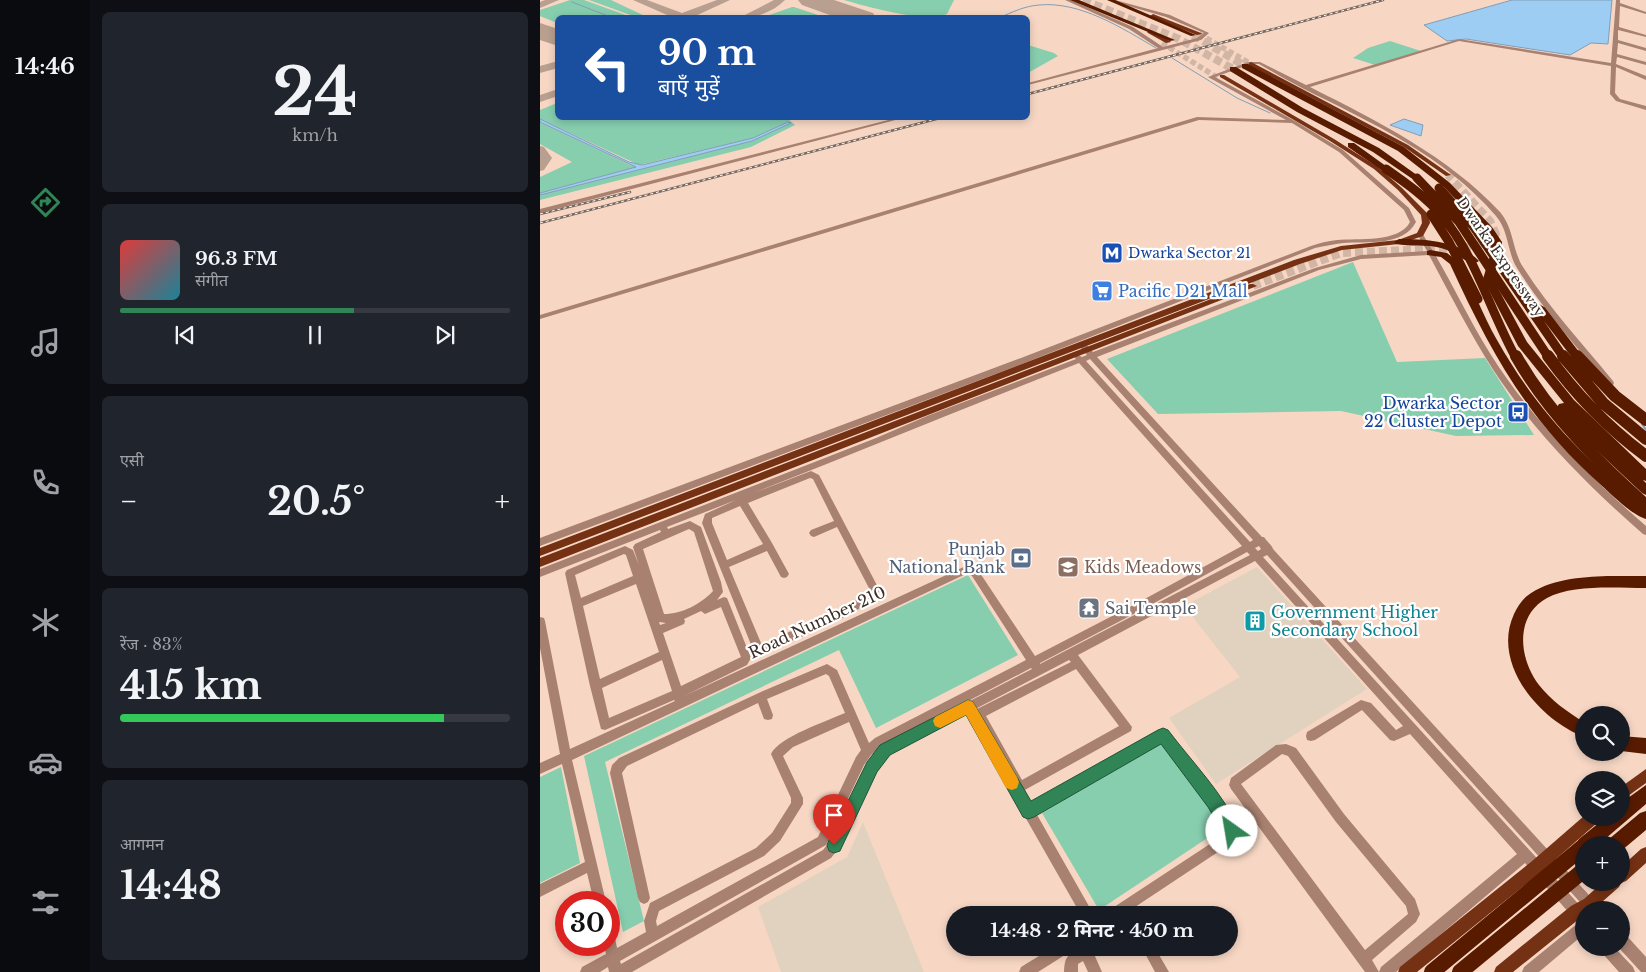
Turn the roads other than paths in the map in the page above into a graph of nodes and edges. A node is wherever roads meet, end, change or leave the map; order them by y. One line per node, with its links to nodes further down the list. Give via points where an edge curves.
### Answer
1 (1067, 0): 10 (street)
2 (1073, 0): 10 (highway, via 1150,32)
3 (1111, 0): 7 (highway); 10 (street, via 1168,16 1207,33 1199,39)
4 (1618, 2): 5 (street); 6 (street)
5 (1646, 13)
6 (1617, 28): 8 (street); 9 (street)
7 (1196, 34)
8 (1646, 36)
9 (1616, 41): 11 (street); 12 (street)
10 (1166, 43): 18 (street)
11 (1646, 50)
12 (1615, 55): 13 (street); 14 (street)
13 (1615, 64): 16 (street); 20 (street, via 1459,40); 25 (street, via 1614,97)
14 (1643, 64): 16 (street)
15 (1234, 71): 19 (highway); 22 (highway); 23 (main road); 26 (main road, via 1235,84)
16 (1628, 71): 17 (street)
17 (1644, 76)
18 (1030, 83)
19 (1279, 86): 21 (highway); 22 (highway)
20 (1304, 87): 24 (street); 26 (street, via 1255,62 1211,77)
21 (1318, 106): 22 (highway); 23 (highway); 36 (highway, via 1401,149 1465,202 1497,242)
22 (1302, 107): 29 (highway, Dwarka Expressway); 34 (highway, bridge, via 1306,118 1386,169 1435,208 1448,223)
23 (1331, 107): 24 (highway); 28 (main road, via 1406,146)
24 (1346, 108): 42 (street, via 1444,164 1499,215 1508,229 1518,264 1610,384)
25 (1646, 108)
26 (1290, 118): 31 (main road, via 1351,151 1395,184 1425,216); 35 (street, via 1361,167 1412,216 1412,226 1405,234 1396,237 1313,247); 38 (street, via 1199,118)
27 (892, 120): 30 (street)
28 (1448, 175)
29 (1421, 178): 37 (highway, Dwarka Expressway, bridge, via 1470,219); 47 (highway, Dwarka Expressway, bridge, via 1458,221 1562,376 1593,412)
30 (540, 211)
31 (1422, 238): 32 (highway); 33 (street); 34 (highway, via 1454,248)
32 (1399, 242): 35 (main road, via 1341,248)
33 (1430, 253): 34 (highway); 40 (street, via 1340,261); 55 (street, via 1495,368 1518,401 1544,434 1615,505)
34 (1463, 260): 36 (highway); 51 (highway, bridge, via 1550,410 1612,475); 52 (highway, bridge, via 1495,336 1523,383 1570,444); 52 (highway, via 1470,297 1504,365 1535,412 1587,469)
35 (1253, 278): 40 (main road); 58 (street)
36 (1488, 279): 39 (highway)
37 (1526, 302): 44 (highway, bridge, via 1542,311 1588,372 1625,406); 46 (highway, Dwarka Expressway, bridge, via 1591,393)
38 (540, 316)
39 (1522, 344): 48 (highway, via 1570,403); 49 (highway, via 1538,373 1582,430)
40 (1087, 351): 41 (main road); 57 (street)
41 (1076, 355): 50 (street); 61 (street); 62 (main road); 64 (main road)
42 (1630, 404): 43 (street); 45 (street)
43 (1646, 413)
44 (1646, 420)
45 (1646, 424)
46 (1646, 439)
47 (1646, 456)
48 (1646, 476)
49 (1646, 490)
50 (740, 499): 53 (street, via 811,474 816,477); 54 (street); 59 (street); 65 (street, via 706,520)
51 (1646, 505)
52 (1646, 514)
53 (840, 522): 56 (street); 65 (street, via 875,588 874,594 766,647 756,644)
54 (664, 530): 54 (street, via 690,525 698,530 718,592 710,602 670,620 660,618 638,547); 63 (street)
55 (1646, 531)
56 (814, 533)
57 (1261, 540): 60 (street); 61 (street)
58 (540, 542)
59 (769, 546): 65 (street); 67 (street)
60 (1269, 549): 61 (street); 103 (street)
61 (1252, 551): 74 (street); 75 (street); 83 (street)
62 (540, 552)
63 (595, 557): 66 (street); 68 (street, via 628,551); 70 (street, via 570,573)
64 (540, 562)
65 (724, 565)
66 (540, 573)
67 (784, 574)
68 (638, 578): 70 (street); 72 (street)
69 (1646, 582): 82 (highway, via 1554,589 1524,608 1516,624 1515,641 1520,664 1530,684 1565,720)
70 (578, 604): 76 (street)
71 (540, 621): 88 (street)
72 (657, 631): 73 (street); 78 (street, via 724,601 746,658)
73 (664, 654): 76 (street); 78 (street)
74 (1075, 658): 74 (street, via 1127,727 1020,787 979,714); 75 (street)
75 (1036, 666): 78 (street, Road Number 210, via 975,573 968,569); 79 (street); 87 (street, via 879,742)
76 (595, 686): 78 (street, via 605,725)
77 (761, 697): 80 (street); 81 (street, via 827,669 833,673); 111 (street, via 622,762 616,769)
78 (679, 698): 88 (street, Road Number 210)
79 (968, 707): 94 (street); 132 (street, via 885,750 872,767 834,845 820,860)
80 (768, 715)
81 (852, 716): 87 (street); 119 (street, via 780,749 778,759 798,804 776,837 760,852 654,907 650,921)
82 (1575, 725)
83 (1411, 728): 84 (street, via 1394,736 1367,707 1361,705); 102 (street)
84 (1311, 736)
85 (1630, 744): 86 (highway)
86 (1646, 746)
87 (867, 751): 119 (street, via 822,841)
88 (566, 757): 89 (street); 104 (street)
89 (540, 769)
90 (1646, 775): 91 (main road)
91 (1630, 788)
92 (1646, 793): 93 (highway)
93 (1630, 806)
94 (1028, 811): 114 (street); 115 (street, via 1160,735 1168,740 1232,829 1231,834)
95 (1646, 819): 99 (highway)
96 (1583, 826): 103 (main road)
97 (1607, 826): 98 (highway)
98 (1595, 836)
99 (1626, 836)
100 (1575, 853): 140 (highway, bridge)
101 (1646, 854): 106 (main road)
102 (1525, 855): 105 (street); 138 (street)
103 (1547, 856): 105 (main road); 112 (street)
104 (591, 865): 108 (street); 109 (street)
105 (1536, 867): 116 (street); 139 (main road)
106 (1630, 868)
107 (1575, 877): 141 (highway, bridge)
108 (540, 891)
109 (597, 891)
110 (1606, 891): 113 (main road)
111 (644, 898)
112 (1587, 901)
113 (1597, 901)
114 (1083, 906)
115 (1125, 906)
116 (1575, 910)
117 (1575, 920): 142 (main road)
118 (1575, 934): 143 (street)
119 (653, 936): 127 (street)
120 (1630, 950): 121 (street)
121 (1633, 953): 129 (street); 130 (street)
122 (1051, 956): 133 (street)
123 (1078, 956): 134 (street, via 1071,961)
124 (1089, 956): 135 (street)
125 (1153, 956): 136 (street)
126 (1614, 956): 130 (street)
127 (613, 958): 131 (street); 132 (street)
128 (1364, 960): 128 (street, via 1412,918 1411,903 1340,818 1292,752 1280,749 1235,786); 137 (street)
129 (1646, 967)
130 (1624, 968)
131 (587, 972)
132 (618, 972)
133 (1026, 972)
134 (1070, 972)
135 (1095, 972)
136 (1162, 972)
137 (1372, 972)
138 (1386, 972)
139 (1405, 972)
140 (1432, 972)
141 (1460, 972)
142 (1501, 972)
143 (1529, 972)

